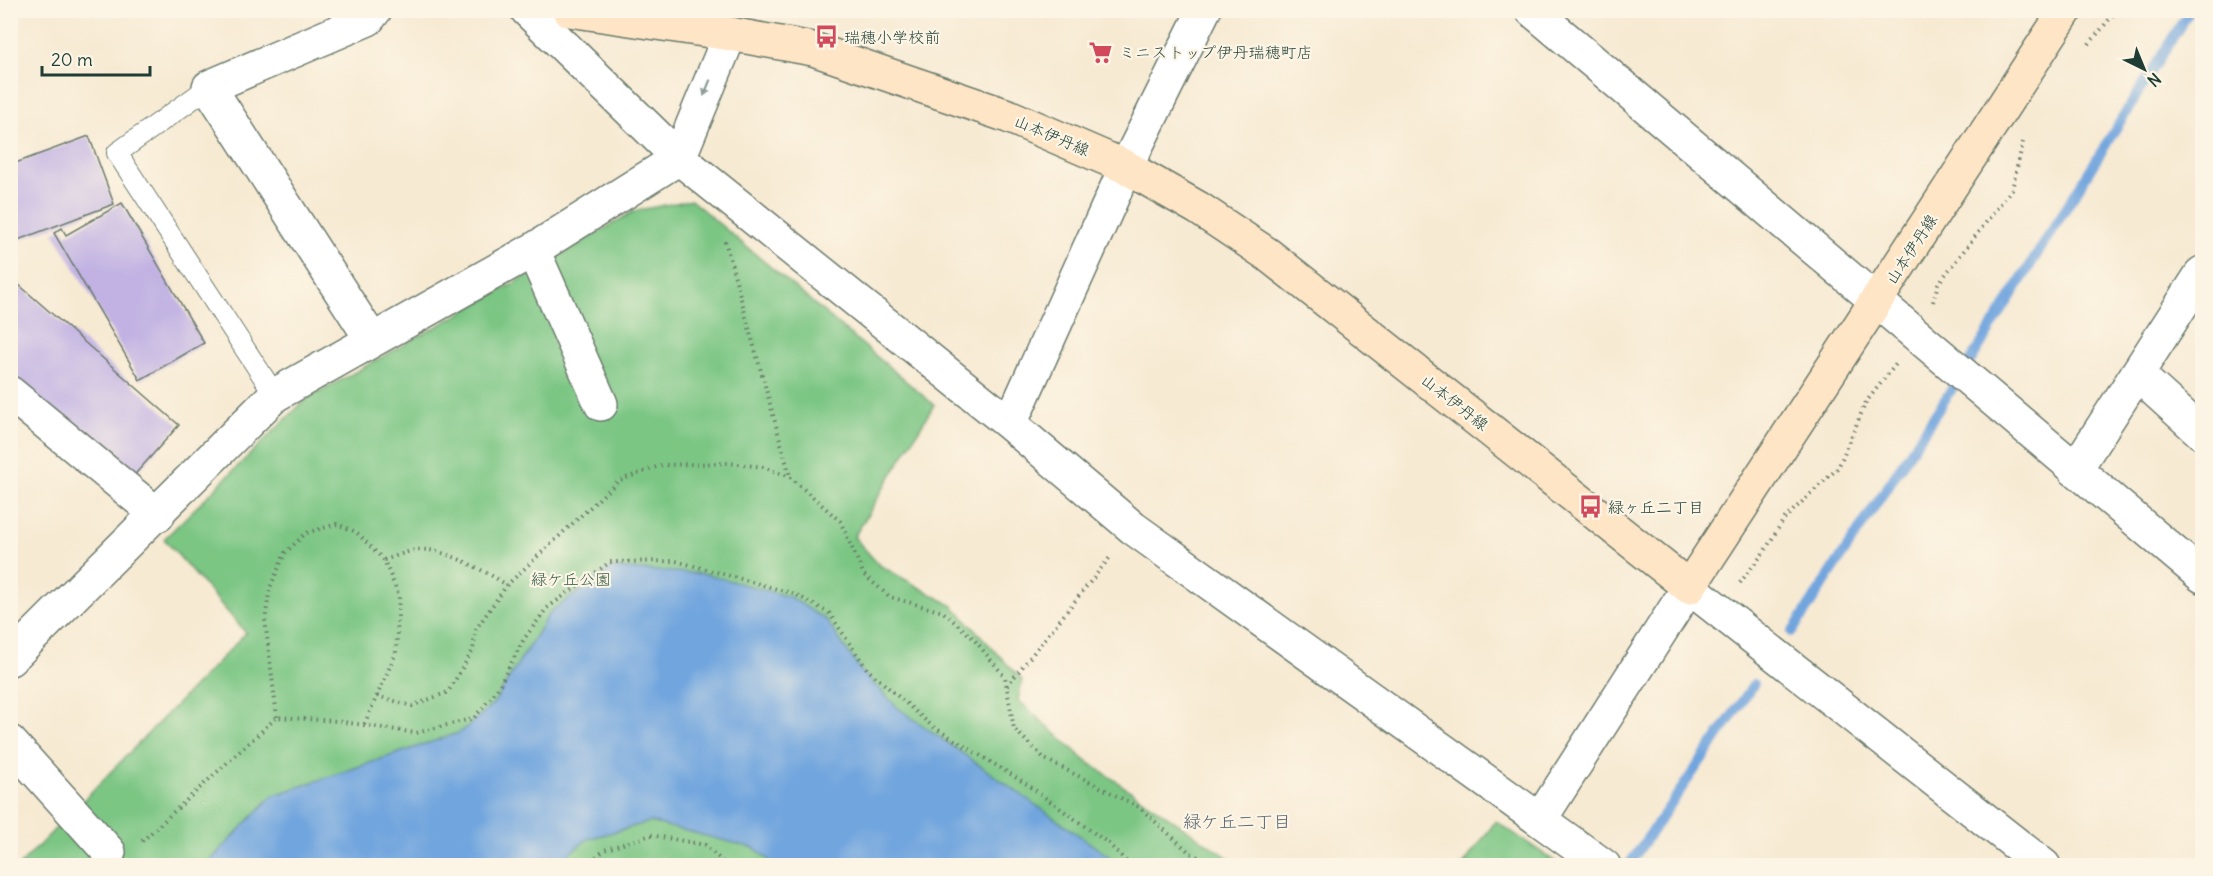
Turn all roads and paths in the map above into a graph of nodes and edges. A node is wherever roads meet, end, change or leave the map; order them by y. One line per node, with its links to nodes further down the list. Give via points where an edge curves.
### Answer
1 (375, 10): 10 (street, via 368,19)
2 (527, 10): 12 (street)
3 (569, 10): 8 (main road, 山本伊丹線)
4 (1204, 10): 13 (street)
5 (1532, 10): 17 (street)
6 (2066, 10): 17 (main road, 山本伊丹線)
7 (2117, 10): 9 (path)
8 (730, 34): 12 (street, one-way to 12); 13 (main road, 山本伊丹線, via 813,49 1008,116)
9 (2087, 47)
10 (210, 87): 19 (street); 22 (lane, via 117,153)
11 (2024, 139): 18 (path, via 2013,189 1938,284)
12 (679, 158): 15 (street); 24 (street)
13 (1126, 166): 24 (street); 33 (main road, 山本伊丹線, via 1267,254)
14 (725, 239): 27 (path)
15 (533, 250): 19 (street); 23 (street)
16 (2202, 273): 20 (street)
17 (1877, 301): 18 (street); 33 (main road, 山本伊丹線)
18 (1918, 336): 26 (street); 34 (path, via 1866,402 1838,468 1784,519)
19 (372, 340): 22 (street)
20 (2137, 374): 25 (street); 26 (street)
21 (10, 393): 28 (street)
22 (275, 395): 28 (street)
23 (601, 404)
24 (1010, 424): 29 (street)
25 (2202, 433)
26 (2074, 470): 31 (street)
27 (790, 477): 32 (path, via 763,467 729,463 662,465 618,481); 36 (path, via 840,521 864,575 890,597 943,612 973,638 1005,677)
28 (158, 515): 35 (street)
29 (1133, 528): 36 (path); 41 (street)
30 (384, 560): 32 (path, via 417,550 447,555 482,569); 37 (path, via 399,596 396,653); 38 (path, via 356,532 337,524 306,534 285,553 270,588 265,620)
31 (2202, 576)
32 (507, 585): 37 (path, via 476,629 473,650 448,692 412,706)
33 (1689, 587): 34 (street); 41 (street)
34 (1719, 610): 48 (street)
35 (10, 659)
36 (1007, 687): 46 (path, via 1014,729 1045,759 1139,807 1189,852)
37 (377, 696): 39 (path)
38 (277, 717): 39 (path); 42 (path, via 132,849)
39 (364, 724): 45 (path, via 416,733 474,718 497,690 524,639 547,608 610,562 676,561 795,594 829,613 867,669 932,726 1025,783 1108,843)
40 (10, 742): 42 (street)
41 (1541, 818): 47 (street)
42 (109, 852)
43 (588, 866): 44 (path, via 604,850 651,835 705,845)
44 (727, 866)
45 (1131, 866)
46 (1214, 866)
47 (1604, 866)
48 (2044, 866)

